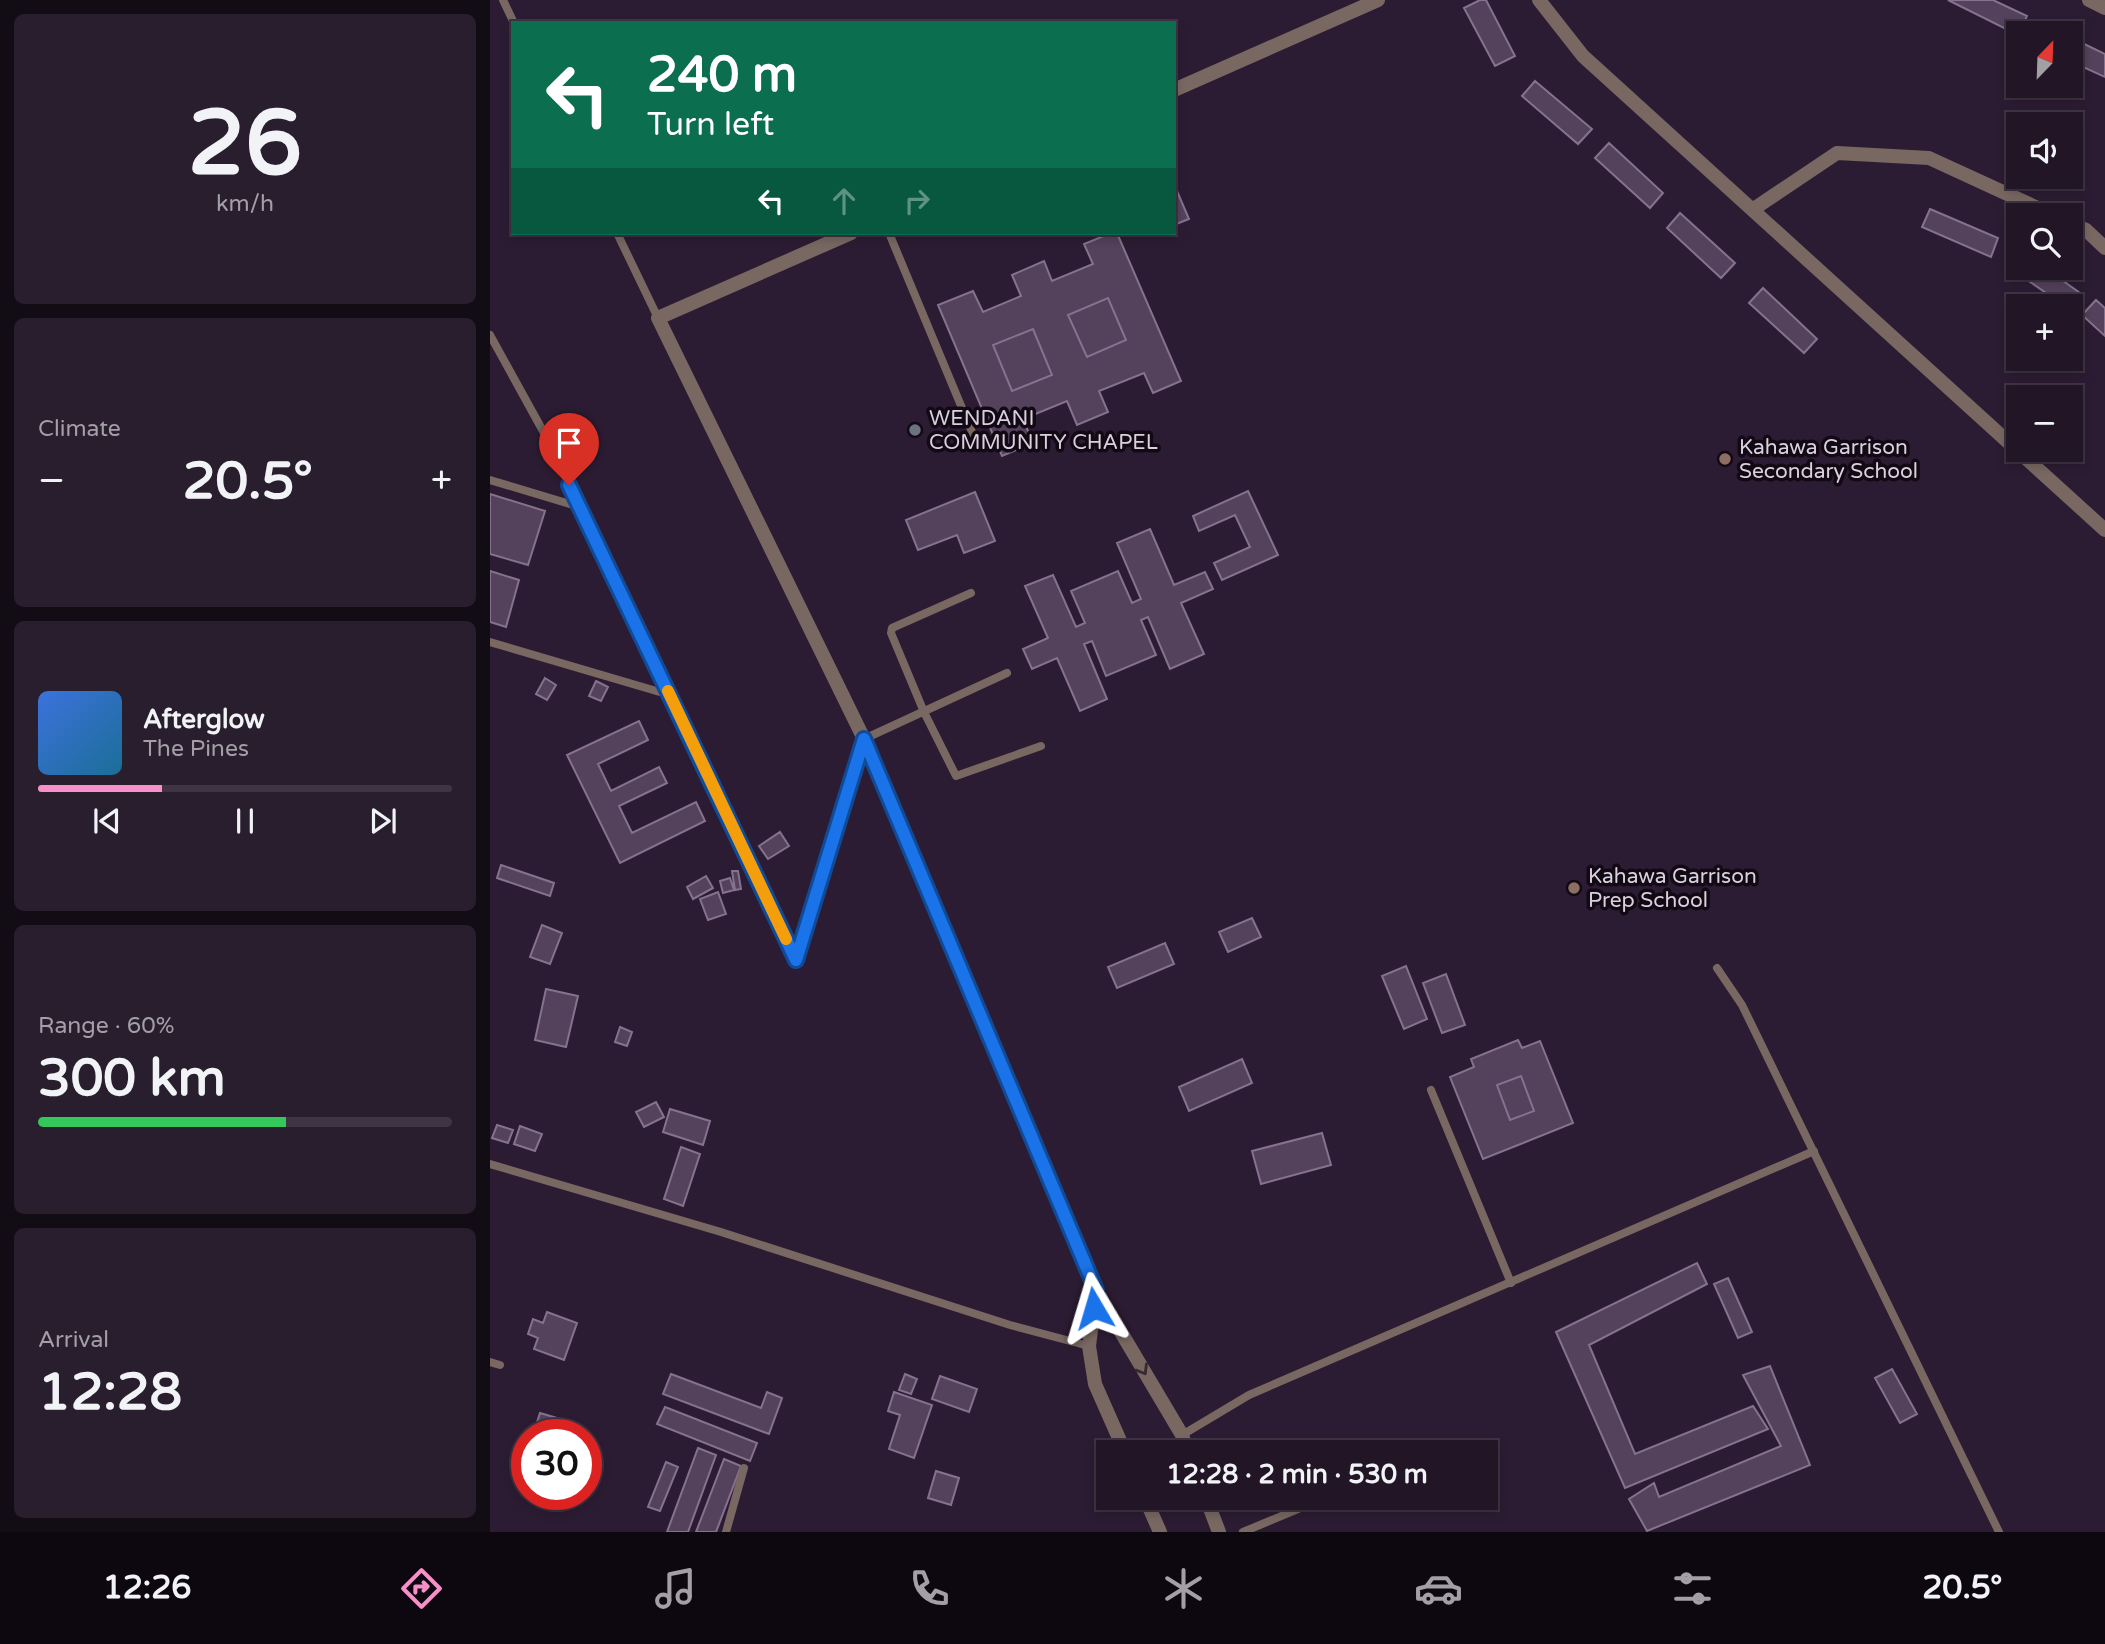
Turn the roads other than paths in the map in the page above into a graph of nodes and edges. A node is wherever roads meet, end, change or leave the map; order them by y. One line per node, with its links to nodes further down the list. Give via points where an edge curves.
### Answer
1 (503, 0): 6 (lane)
2 (1378, 0): 7 (street)
3 (1539, 0): 9 (street, via 1583,56)
4 (2089, 0): 5 (street)
5 (2105, 8)
6 (513, 21)
7 (1176, 89)
8 (2027, 203): 9 (street, via 1929,158 1837,153)
9 (1755, 208): 20 (street)
10 (2083, 229): 14 (street)
11 (618, 235): 15 (lane)
12 (846, 235): 15 (street)
13 (890, 235): 17 (lane)
14 (2105, 248)
15 (658, 318): 26 (street)
16 (490, 335): 19 (lane)
17 (977, 444)
18 (490, 480): 19 (lane)
19 (580, 507): 24 (lane)
20 (2105, 530)
21 (971, 593): 25 (lane, via 892,628)
22 (490, 642): 24 (lane)
23 (1007, 673): 25 (lane)
24 (670, 695): 26 (lane, via 796,960)
25 (924, 712): 26 (lane); 27 (lane, via 956,776)
26 (864, 739): 33 (street)
27 (1041, 746)
28 (1717, 968): 30 (lane, via 1742,1005)
29 (1432, 1090): 32 (lane)
30 (1814, 1151): 32 (lane); 48 (lane)
31 (490, 1164): 34 (lane)
32 (1511, 1283): 37 (lane, via 1249,1395)
33 (1096, 1290): 34 (street); 37 (street, one-way to 37)
34 (1089, 1346): 38 (street, via 1095,1384)
35 (490, 1362): 36 (lane)
36 (500, 1365)
37 (1182, 1435): 39 (street)
38 (1120, 1440)
39 (1184, 1440)
40 (744, 1468): 44 (lane)
41 (1150, 1510): 45 (street)
42 (1211, 1510): 46 (street)
43 (1296, 1510): 47 (lane)
44 (726, 1532)
45 (1160, 1532)
46 (1219, 1532)
47 (1243, 1532)
48 (1999, 1532)

